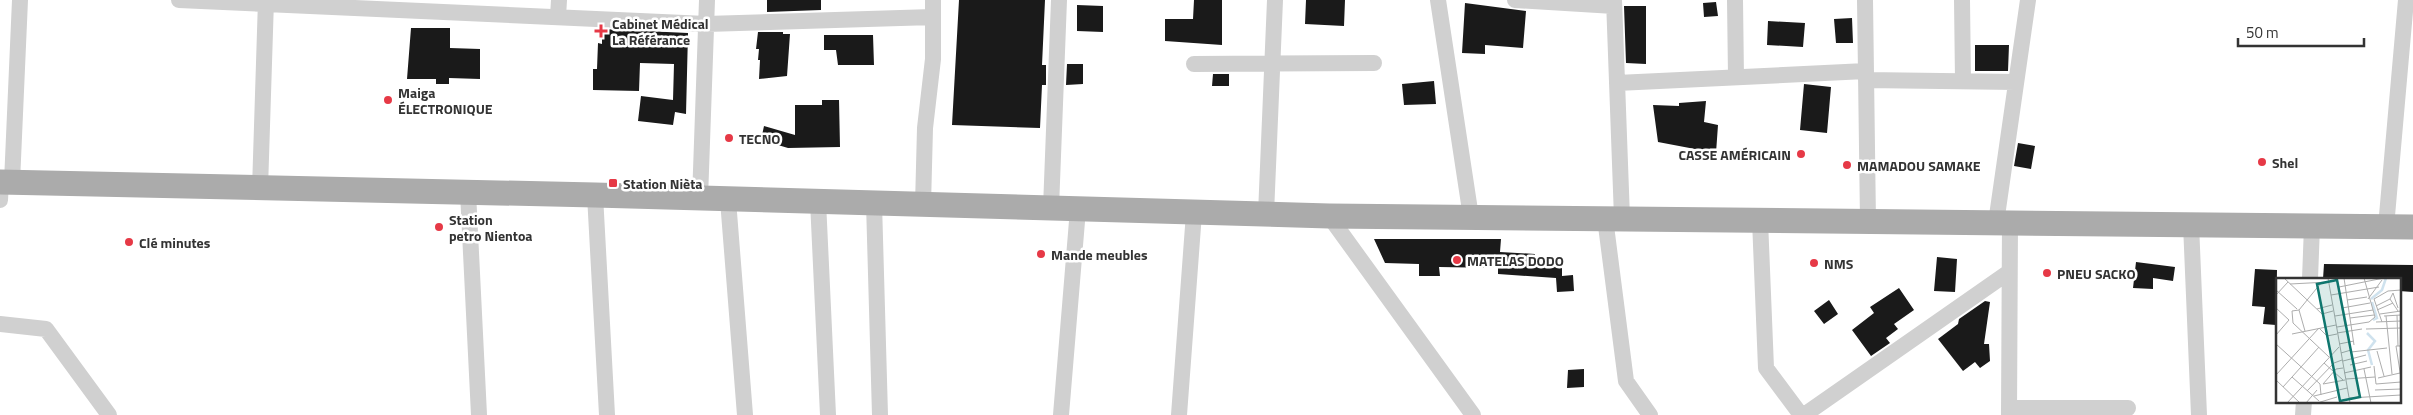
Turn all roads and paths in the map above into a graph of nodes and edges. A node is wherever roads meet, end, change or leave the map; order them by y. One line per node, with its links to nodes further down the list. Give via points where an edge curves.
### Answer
1 (20, 0): 28 (street)
2 (179, 0): 15 (street)
3 (558, 0): 17 (street)
4 (707, 0): 19 (street)
5 (934, 0): 18 (street)
6 (1059, 0): 37 (street)
7 (1274, 0): 22 (street)
8 (1438, 0): 42 (street)
9 (1515, 0): 16 (street)
10 (1735, 0): 24 (street)
11 (1865, 0): 23 (street)
12 (1962, 0): 25 (street)
13 (2028, 0): 26 (street)
14 (2406, 0): 49 (street)
15 (266, 2): 17 (street); 29 (street)
16 (1614, 3): 27 (street)
17 (558, 17): 19 (street)
18 (933, 17): 19 (street); 36 (street)
19 (706, 24): 32 (street)
20 (1374, 63): 22 (street)
21 (1194, 64): 22 (street)
22 (1272, 64): 40 (street)
23 (1866, 75): 24 (street); 25 (street); 45 (street)
24 (1736, 77): 27 (street)
25 (1964, 81): 26 (street)
26 (2016, 82): 46 (street)
27 (1617, 83): 43 (street)
28 (3, 187): 29 (main road)
29 (260, 189): 30 (main road)
30 (468, 192): 31 (main road); 58 (street)
31 (595, 195): 32 (main road); 59 (street)
32 (700, 200): 33 (main road)
33 (728, 200): 34 (main road); 60 (street)
34 (818, 202): 35 (main road); 61 (street)
35 (874, 203): 36 (main road); 62 (street)
36 (923, 204): 37 (main road)
37 (1051, 208): 38 (main road)
38 (1078, 209): 39 (main road); 63 (street)
39 (1194, 213): 40 (main road); 64 (street)
40 (1266, 214): 41 (main road)
41 (1329, 216): 42 (main road); 65 (street)
42 (1471, 217): 43 (main road)
43 (1614, 218): 44 (main road); 66 (street, via 1626,381)
44 (1760, 220): 45 (main road); 67 (street, via 1766,368)
45 (1868, 221): 46 (main road)
46 (2003, 223): 47 (main road); 51 (street)
47 (2191, 224): 48 (main road); 68 (street)
48 (2312, 226): 49 (main road); 52 (street)
49 (2386, 227): 50 (main road)
50 (2413, 227)
51 (2009, 272): 56 (street); 67 (street)
52 (2310, 278)
53 (0, 324): 57 (street, via 46,329)
54 (2304, 402): 69 (street)
55 (2128, 408): 56 (street)
56 (2009, 411)
57 (109, 415)
58 (479, 415)
59 (607, 415)
60 (744, 415)
61 (828, 415)
62 (880, 415)
63 (1061, 415)
64 (1179, 415)
65 (1473, 415)
66 (1650, 415)
67 (1803, 415)
68 (2199, 415)
69 (2303, 415)

